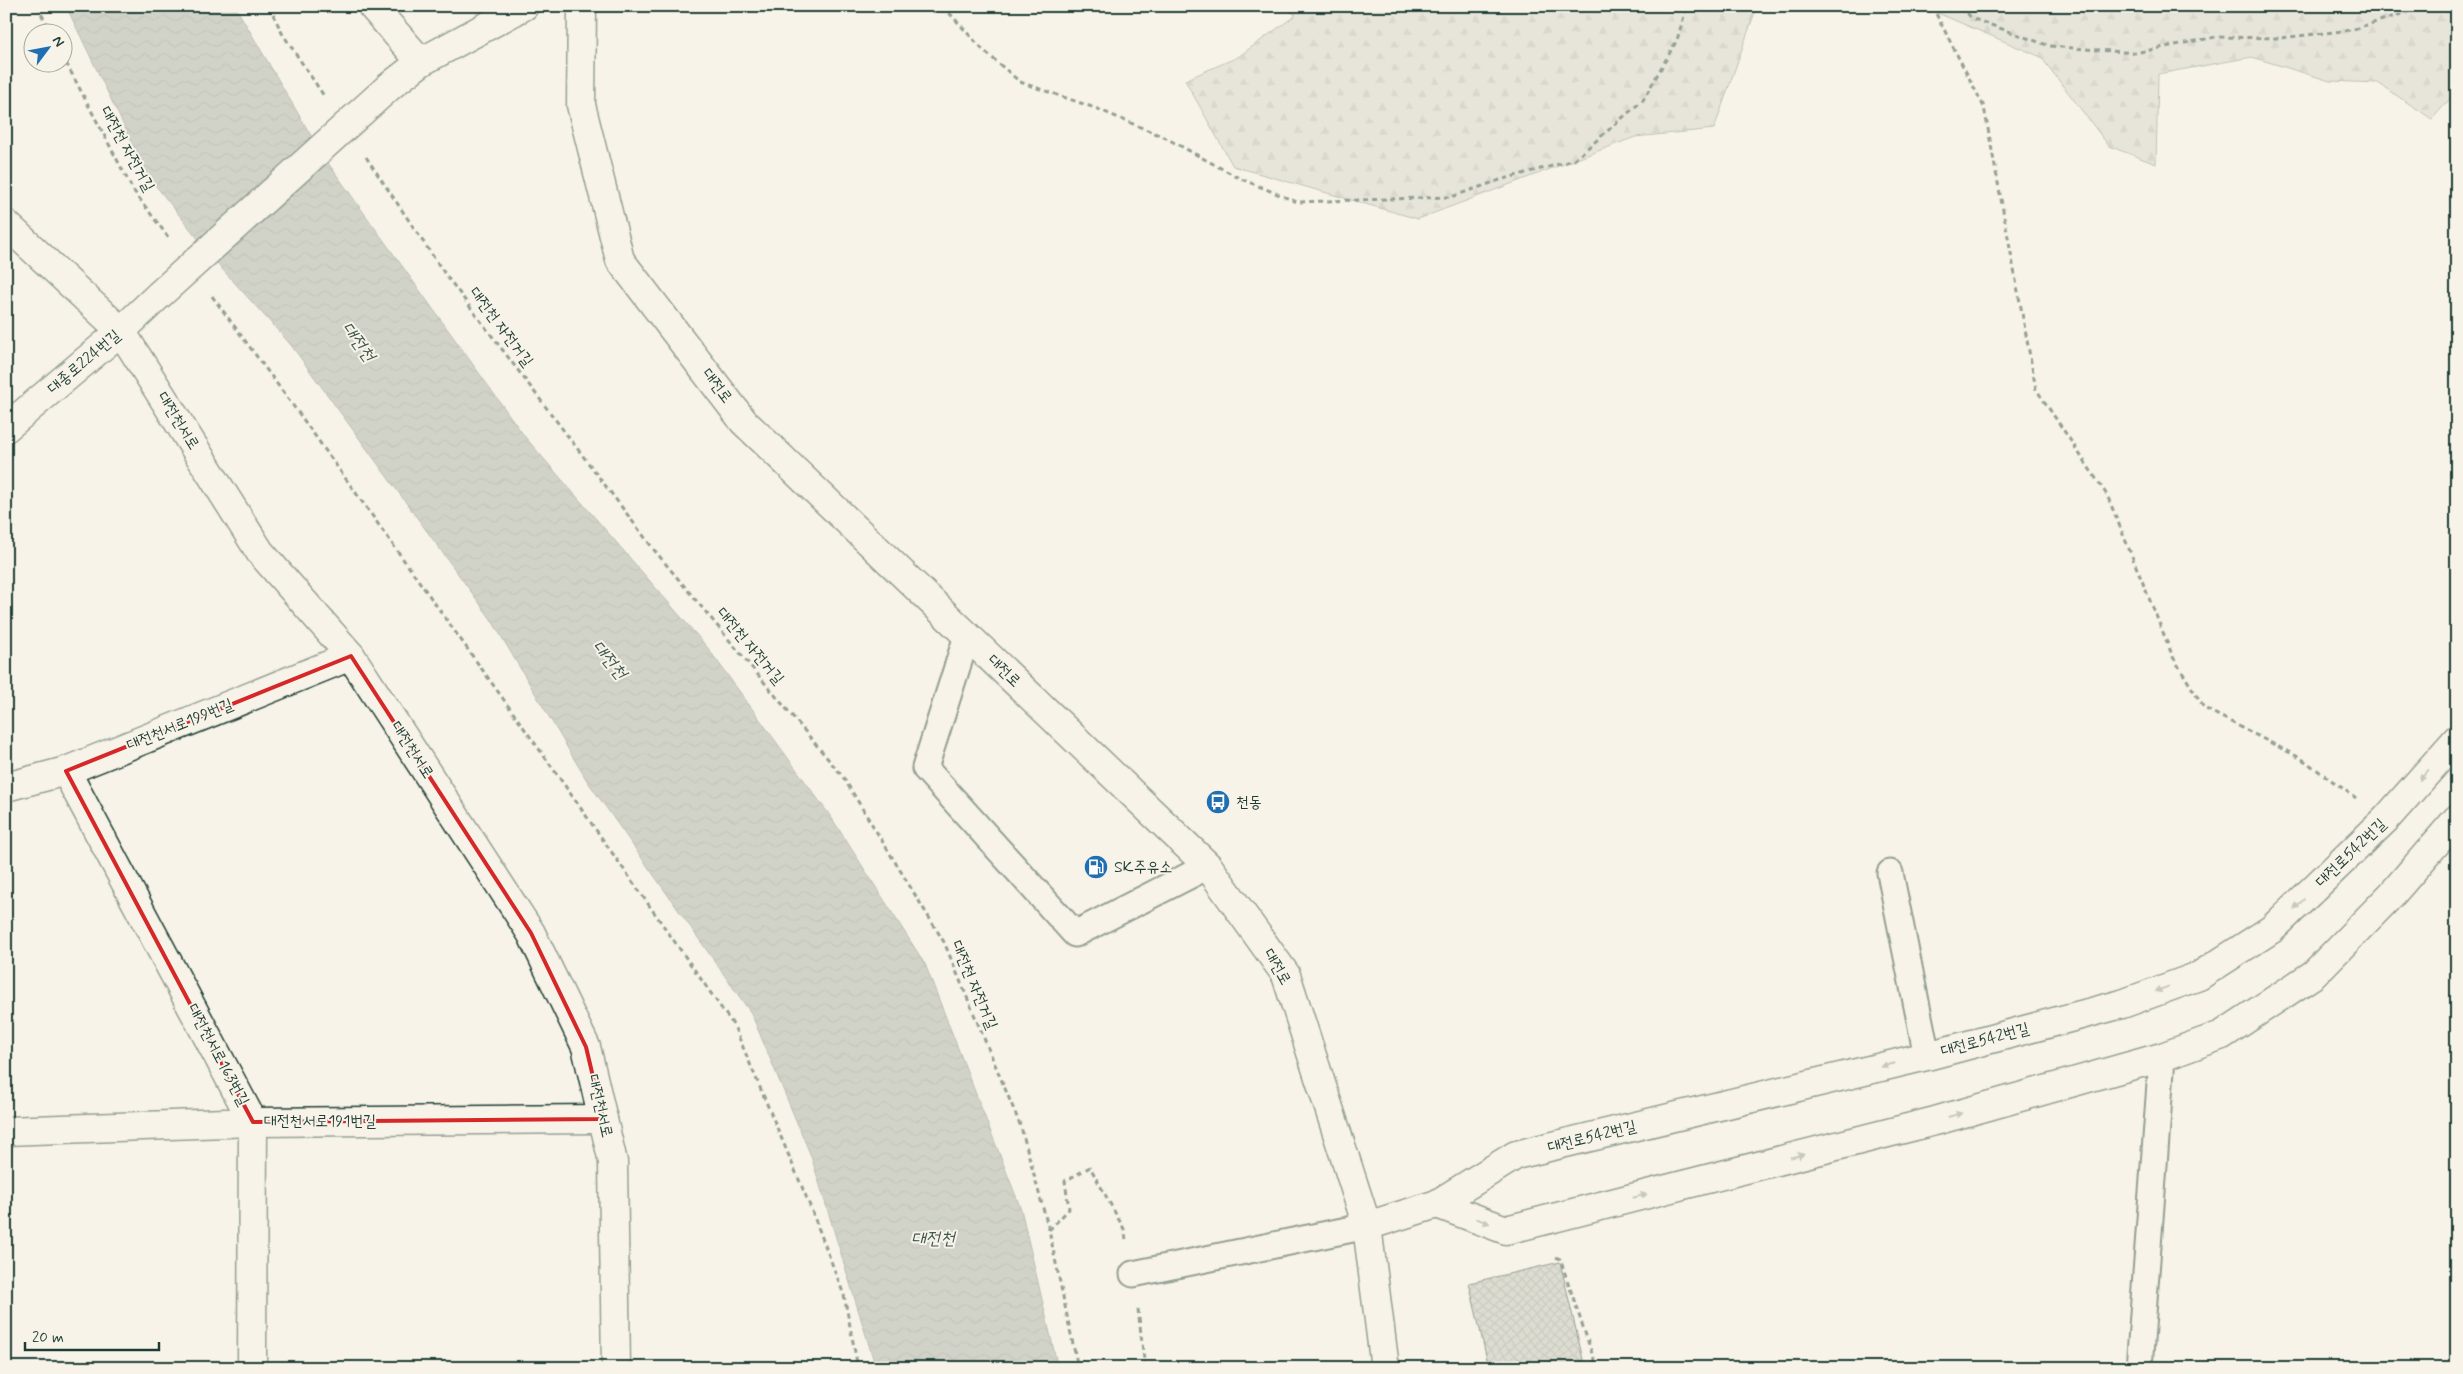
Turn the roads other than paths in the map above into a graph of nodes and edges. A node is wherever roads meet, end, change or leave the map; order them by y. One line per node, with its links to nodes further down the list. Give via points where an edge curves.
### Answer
1 (372, 6): 4 (main road)
2 (524, 6): 4 (main road)
3 (582, 6): 8 (main road, 대전로, via 581,104 620,260 744,422)
4 (421, 62): 6 (main road, 대종로224번길, bridge, via 390,86)
5 (6, 224): 6 (main road, 대전천서로)
6 (121, 331): 7 (main road, 대종로224번길); 9 (main road, 대전천서로, via 260,552)
7 (6, 428)
8 (968, 636): 14 (main road, 대전로); 14 (lane, via 925,768 1075,934)
9 (351, 656): 11 (main road, 대전천서로199번길); 18 (main road, 대전천서로, via 532,932 586,1047)
10 (2457, 739): 16 (main road, 대전로542번길, one-way to 16, via 2386,819 2272,929 2198,976 2122,1004)
11 (66, 771): 12 (main road, 대전천서로199번길); 19 (main road, 대전천서로163번길)
12 (6, 787)
13 (2457, 819): 17 (main road, via 2393,893 2314,974 2222,1035)
14 (1208, 866): 22 (main road, 대전로, via 1286,975)
15 (1890, 873): 16 (lane)
16 (1927, 1056): 21 (main road, 대전로542번길, one-way to 21, via 1516,1155)
17 (2162, 1057): 21 (main road, one-way to 17, via 1506,1230 1935,1121); 27 (lane)
18 (603, 1119): 19 (main road, 대전천서로191번길); 25 (main road, 대전천서로, via 613,1162)
19 (253, 1122): 20 (main road, 대전천서로191번길); 24 (main road, 대전천서로163번길)
20 (6, 1131)
21 (1438, 1204): 22 (main road, 대전로542번길)
22 (1368, 1226): 23 (lane); 26 (main road, 대전로)
23 (1133, 1274)
24 (252, 1368)
25 (616, 1368)
26 (1385, 1368)
27 (2139, 1368)

